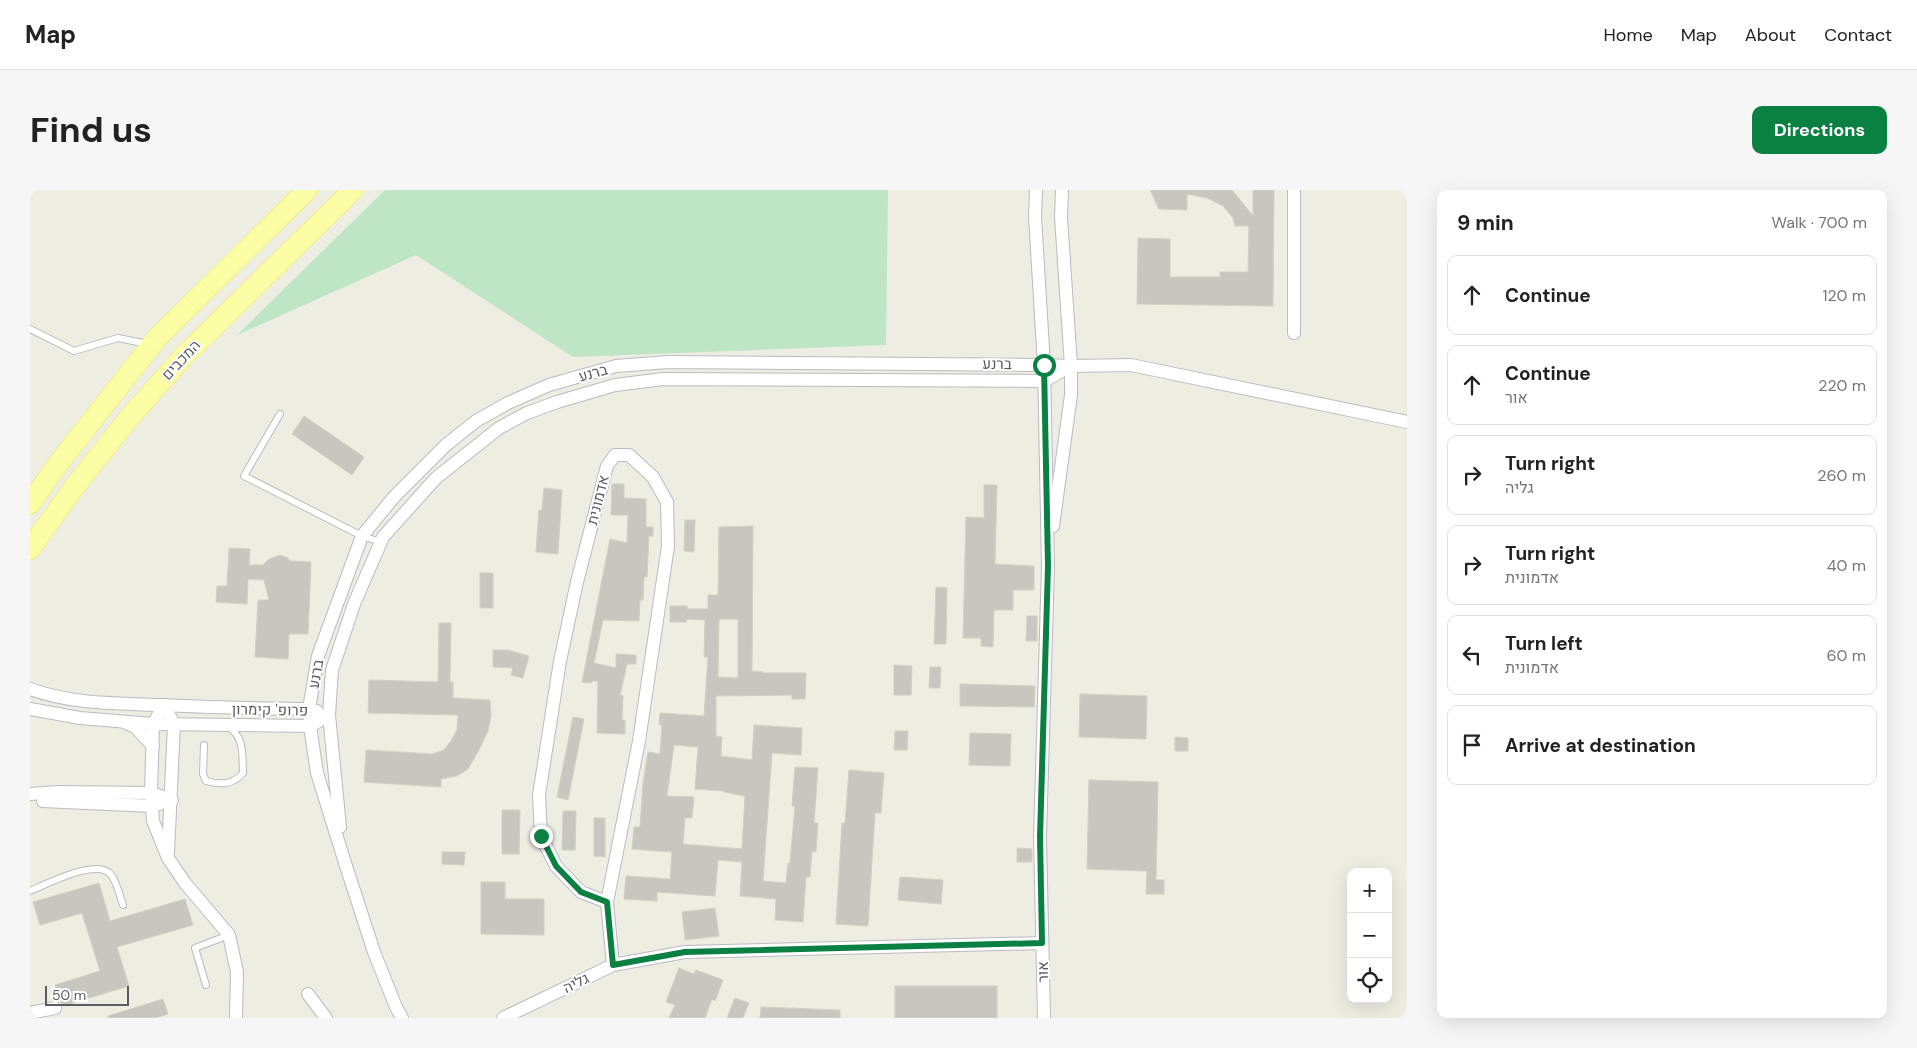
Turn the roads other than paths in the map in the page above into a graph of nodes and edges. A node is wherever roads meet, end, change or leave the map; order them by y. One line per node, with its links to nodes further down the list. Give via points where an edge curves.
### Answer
1 (307, 190): 9 (main road, המכבים)
2 (353, 190): 21 (main road, המכבים, via 183,357 129,418)
3 (1036, 190): 10 (street)
4 (1062, 190): 8 (street)
5 (1294, 190): 7 (street)
6 (30, 329): 9 (lane, via 74,351 118,338)
7 (1294, 333)
8 (1069, 338): 11 (street, via 1074,350 1083,358 1097,363); 12 (street)
9 (152, 344): 18 (main road, המכבים)
10 (1044, 365): 12 (street, ברנע); 13 (street, ברנע, via 668,362 616,366); 14 (street)
11 (1131, 365): 12 (street); 17 (street)
12 (1071, 366): 14 (street, ברנע); 22 (street, via 1071,395)
13 (597, 372): 15 (street); 19 (street, ברנע, via 549,385 476,421 446,445 394,497)
14 (1044, 381): 15 (street, ברנע, via 663,379); 22 (street)
15 (603, 388): 20 (street, ברנע, via 527,413 499,428 436,478)
16 (280, 414): 19 (lane, via 244,476)
17 (1407, 422)
18 (30, 504)
19 (362, 536): 20 (lane); 26 (street, ברנע, via 318,656)
20 (381, 542): 27 (street, ברנע, via 354,604 332,670)
21 (30, 548)
22 (1048, 566): 46 (street, אור, via 1040,837)
23 (30, 689): 24 (street, פרופ' קימרון, via 81,702)
24 (164, 705): 26 (street, פרופ' קימרון); 29 (street); 30 (street)
25 (30, 709): 28 (street, פרופ' קימרון, via 63,716)
26 (309, 709): 27 (street, פרופ' קימרון); 32 (street, ברנע)
27 (329, 715): 32 (street, פרופ' קימרון); 41 (street, ברנע)
28 (121, 720): 29 (street, פרופ' קימרון); 34 (street, via 135,727)
29 (153, 724): 30 (street, פרופ' קימרון); 34 (street)
30 (174, 724): 31 (street, פרופ' קימרון); 38 (street)
31 (223, 724): 32 (street, פרופ' קימרון); 33 (lane, via 241,740 243,773 236,781 206,782 203,774)
32 (310, 726): 41 (street, ברנע, via 317,773)
33 (204, 745)
34 (153, 746): 35 (street)
35 (151, 793): 36 (street); 38 (street); 39 (street)
36 (30, 794)
37 (30, 800): 39 (street)
38 (172, 800): 39 (street); 40 (street)
39 (152, 806): 40 (street)
40 (168, 858): 45 (street, via 184,884)
41 (346, 866): 54 (street, ברנע, via 374,952)
42 (30, 891): 44 (lane, via 89,868 102,868 112,874)
43 (607, 902): 43 (street, אדמונית, via 639,740 668,546 667,502 653,476 629,455 615,455 604,475 562,652 539,795 541,836 556,866 581,892); 47 (street, אדמונית)
44 (123, 905)
45 (229, 935): 48 (lane, via 195,948); 52 (street, via 237,972)
46 (1042, 943): 47 (street, גליה, via 685,952); 56 (street, אור)
47 (613, 965): 55 (street, גליה)
48 (206, 985)
49 (308, 994): 53 (street)
50 (55, 1008): 51 (street)
51 (30, 1013)
52 (236, 1018)
53 (326, 1018)
54 (402, 1018)
55 (503, 1018)
56 (1044, 1018)

